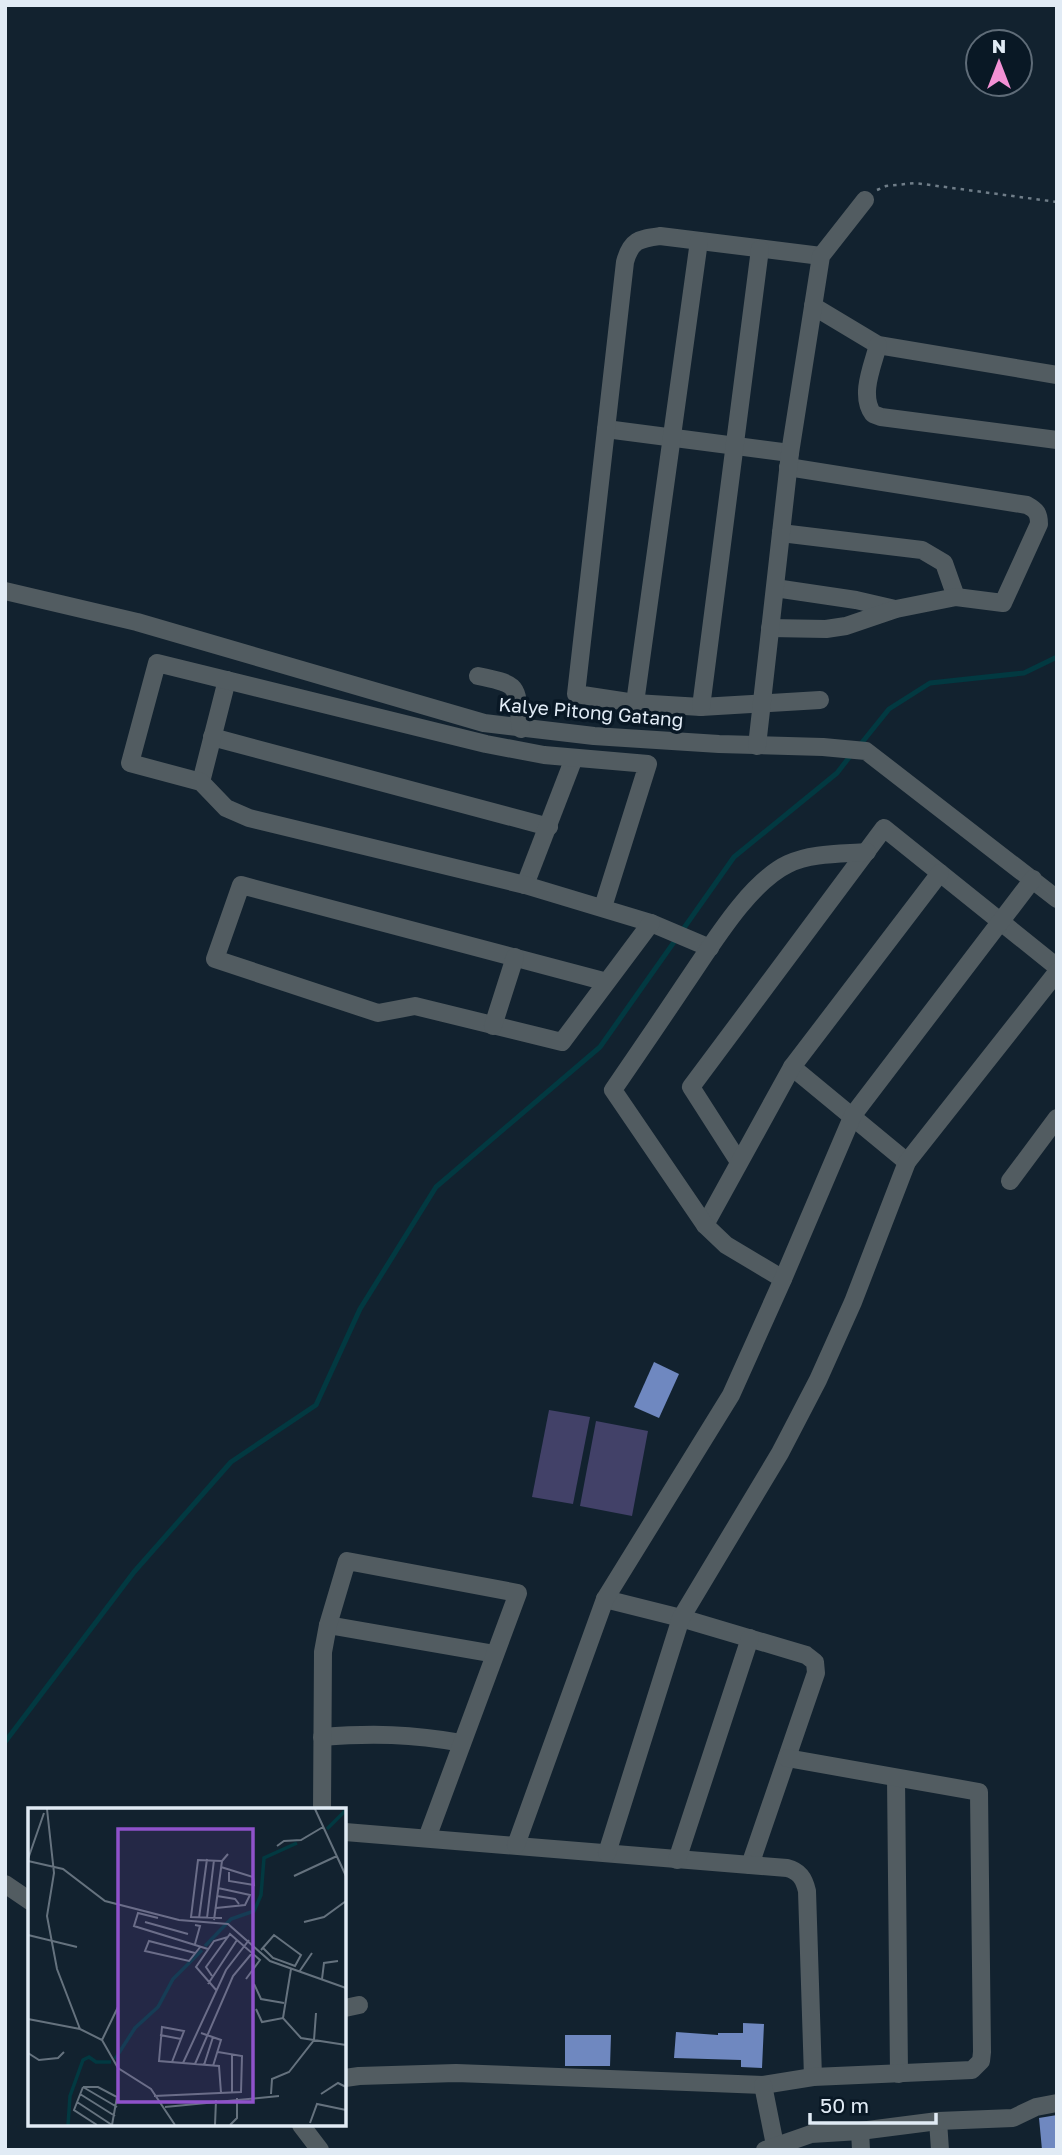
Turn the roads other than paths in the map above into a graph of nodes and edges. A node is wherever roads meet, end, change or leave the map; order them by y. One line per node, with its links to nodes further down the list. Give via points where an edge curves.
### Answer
1 (865, 200): 4 (street)
2 (699, 241): 3 (street); 8 (street, via 647,237 629,250); 9 (street)
3 (760, 248): 4 (street); 11 (street)
4 (821, 256): 5 (street)
5 (813, 306): 6 (street); 12 (street)
6 (878, 345): 7 (street); 10 (street, via 866,392 873,414)
7 (1057, 375)
8 (606, 429): 9 (street); 22 (street, via 576,694)
9 (671, 437): 11 (street); 22 (street)
10 (1057, 440)
11 (734, 446): 12 (street); 24 (street)
12 (789, 460): 13 (street); 16 (street, via 1035,509 1037,532 1003,603)
13 (781, 533): 14 (street); 16 (street, via 922,550 944,563)
14 (775, 588): 17 (street); 18 (street)
15 (5, 591): 25 (street, Kalye Pitong Gatang, via 137,622 484,723)
16 (956, 597): 17 (street)
17 (895, 609): 18 (street, via 846,626)
18 (770, 628): 23 (street)
19 (478, 676): 25 (street, via 514,687)
20 (227, 680): 26 (street); 28 (street, via 486,744); 29 (street, via 157,663 130,763)
21 (820, 700): 23 (street)
22 (635, 703): 24 (street)
23 (761, 705): 24 (street); 27 (street)
24 (701, 707)
25 (521, 729): 27 (street, Kalye Pitong Gatang)
26 (212, 737): 29 (street); 30 (street)
27 (757, 746): 33 (street, Kalye Pitong Gatang, via 866,751)
28 (574, 758): 30 (street); 36 (street, via 648,764)
29 (201, 782): 34 (street, via 226,808 249,818)
30 (549, 827): 34 (street)
31 (867, 852): 32 (street, via 884,828); 39 (street, via 811,857 771,873); 48 (street, via 691,1087)
32 (940, 873): 37 (street); 45 (street)
33 (1033, 879): 35 (street, Kalye Pitong Gatang); 37 (street)
34 (525, 885): 36 (street)
35 (1057, 899)
36 (603, 907): 38 (street)
37 (1003, 922): 41 (street); 46 (street)
38 (651, 923): 39 (street); 43 (street)
39 (710, 948): 51 (street, via 612,1090)
40 (514, 957): 43 (street); 44 (street); 44 (street, via 241,885 215,959 378,1013 415,1006)
41 (1057, 967)
42 (1057, 972): 49 (street)
43 (607, 982): 44 (street, via 562,1042)
44 (493, 1026)
45 (792, 1067): 46 (street); 48 (street)
46 (853, 1115): 49 (street); 52 (street)
47 (1057, 1118): 50 (street)
48 (739, 1162): 51 (street)
49 (907, 1162): 54 (street, via 818,1380)
50 (1010, 1181)
51 (705, 1225): 52 (street, via 726,1245)
52 (783, 1279): 53 (street, via 731,1395)
53 (605, 1599): 54 (street); 65 (street)
54 (681, 1618): 56 (street); 66 (street)
55 (328, 1625): 57 (street); 57 (street, via 347,1561 518,1593); 58 (street)
56 (750, 1638): 60 (street, via 815,1662 816,1673); 67 (street)
57 (495, 1654): 59 (street)
58 (321, 1737): 59 (street, via 415,1735); 62 (street)
59 (462, 1743): 64 (street)
60 (786, 1758): 61 (street); 68 (street)
61 (896, 1778): 71 (street); 71 (street, via 979,1792 982,2052 977,2066 965,2072)
62 (322, 1808)
63 (346, 1832): 64 (street)
64 (427, 1838): 65 (street)
65 (516, 1845): 66 (street)
66 (607, 1853): 67 (street)
67 (677, 1860): 68 (street)
68 (750, 1865): 72 (street, via 787,1867 805,1882)
69 (5, 1884): 70 (street)
70 (28, 1900)
71 (899, 2074): 72 (street)
72 (813, 2077): 74 (street)
73 (346, 2078): 74 (street, via 456,2073)
74 (763, 2085): 79 (street)
75 (1057, 2104): 76 (street, via 1036,2107 1013,2118)
76 (939, 2121): 78 (street); 82 (street)
77 (303, 2127): 80 (street)
78 (860, 2131): 79 (street, via 811,2134); 81 (street)
79 (772, 2149)
80 (320, 2150)
81 (862, 2150)
82 (940, 2150)

